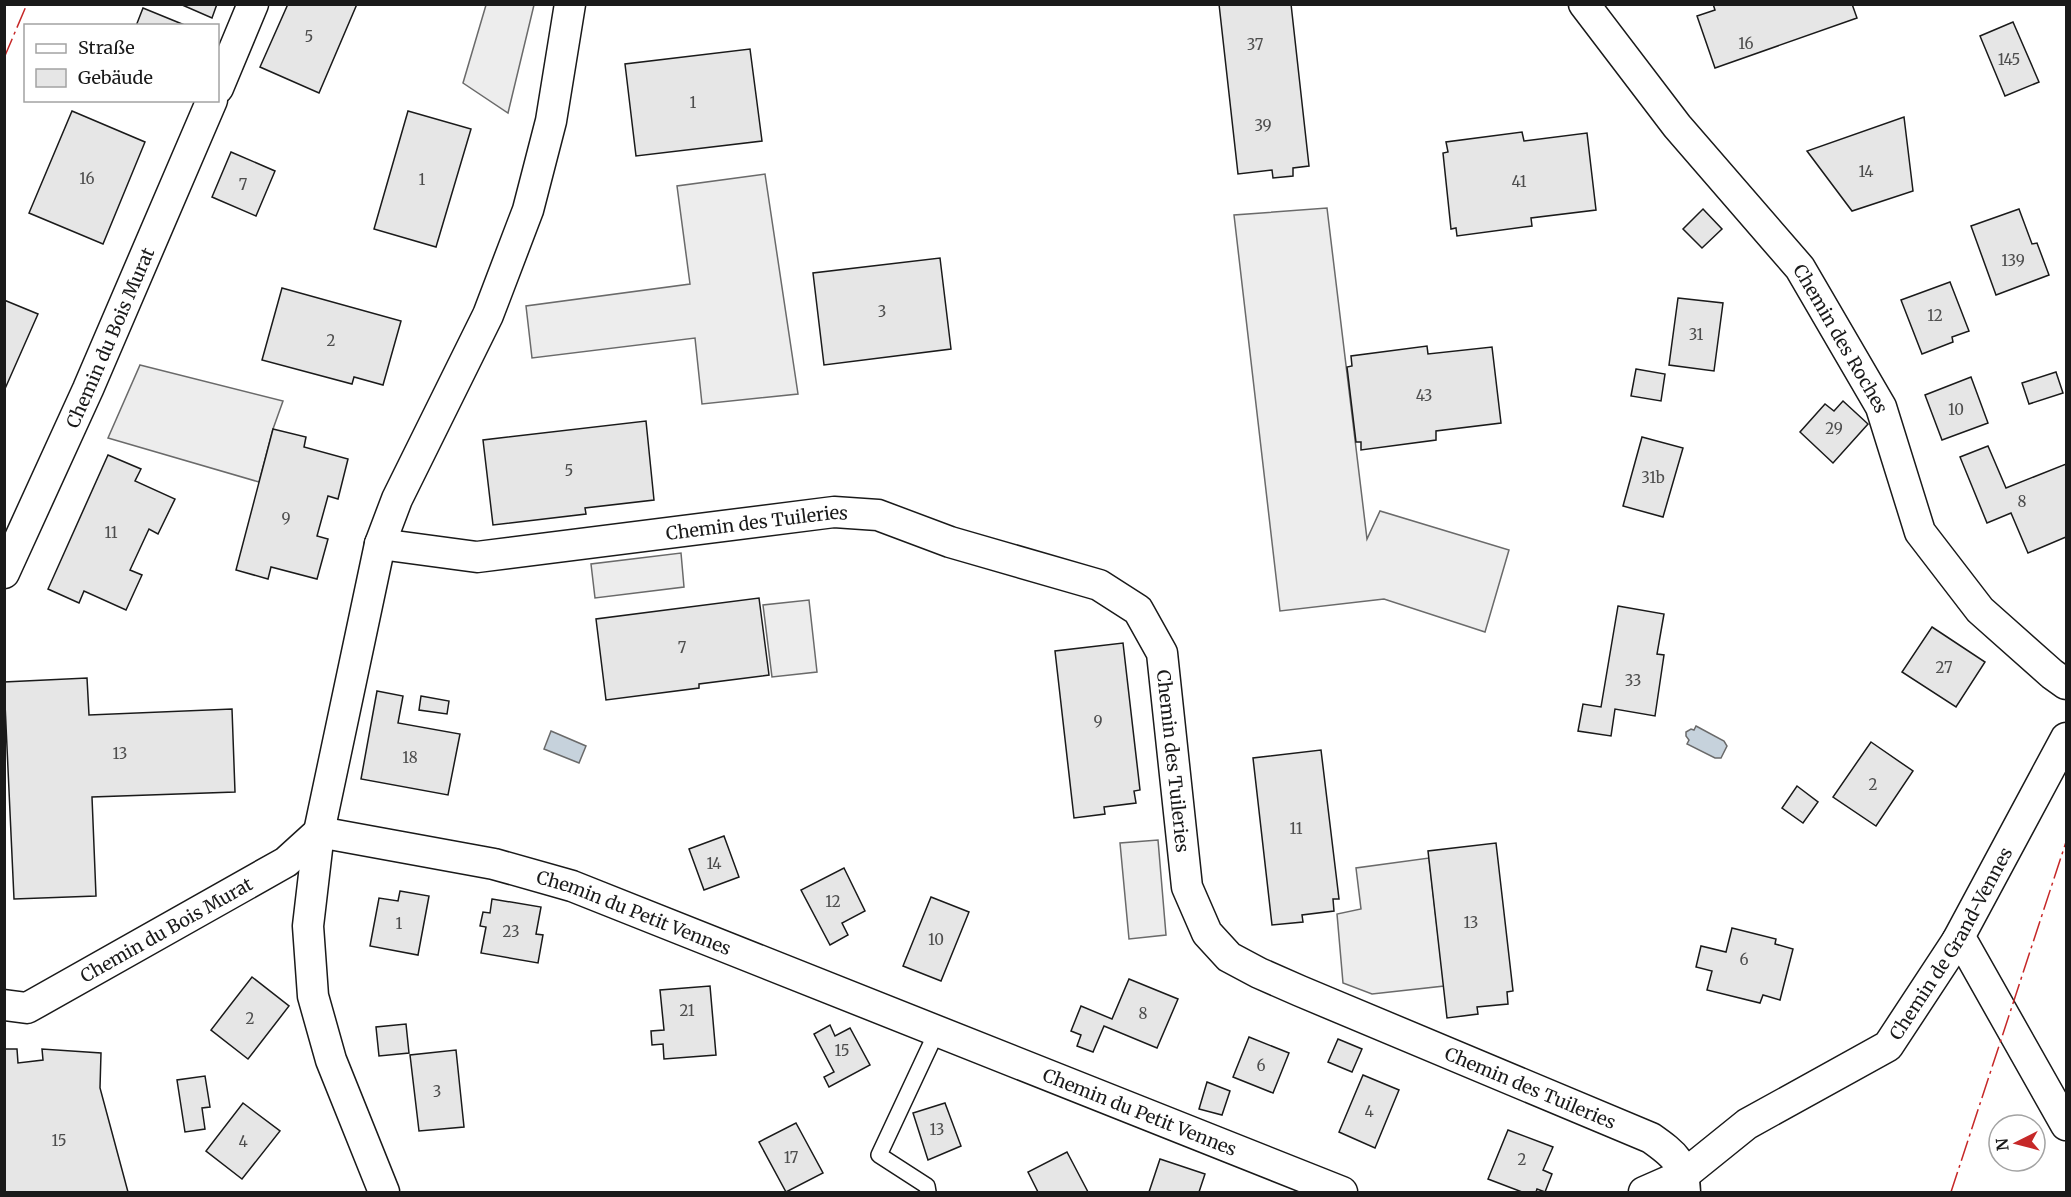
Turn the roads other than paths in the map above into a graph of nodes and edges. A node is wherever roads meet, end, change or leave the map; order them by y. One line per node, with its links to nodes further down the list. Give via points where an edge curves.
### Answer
1 (253, 4): 4 (street)
2 (570, 4): 6 (street, via 551,121 528,210 488,315 397,499)
3 (1584, 4): 8 (street, Chemin des Roches, via 1677,126 1800,268 1881,407 1920,532 1980,610)
4 (219, 86)
5 (211, 102): 7 (street, Chemin du Bois Murat)
6 (380, 544): 10 (street); 15 (street, Chemin des Tuileries, via 477,557 834,512 878,515 950,542 1100,585 1138,610 1162,653 1187,887 1207,933 1229,957 1300,991 1652,1138 1673,1153)
7 (4, 573)
8 (2067, 684)
9 (2067, 738): 11 (street, Chemin de Grand-Vennes)
10 (319, 832): 12 (street, Chemin du Bois Murat, via 286,862 27,1008); 13 (street, Chemin du Petit Vennes, via 494,864 572,886); 16 (street, via 308,926 313,996 331,1060)
11 (1957, 941): 14 (street, via 1965,946); 15 (street, Chemin de Grand-Vennes, via 1888,1046 1747,1124)
12 (4, 1005)
13 (937, 1031): 17 (lane, via 879,1155 927,1186); 18 (street, Chemin du Petit Vennes)
14 (2067, 1125)
15 (1685, 1183): 19 (street)
16 (384, 1192)
17 (928, 1192)
18 (1342, 1192)
19 (1644, 1192)

